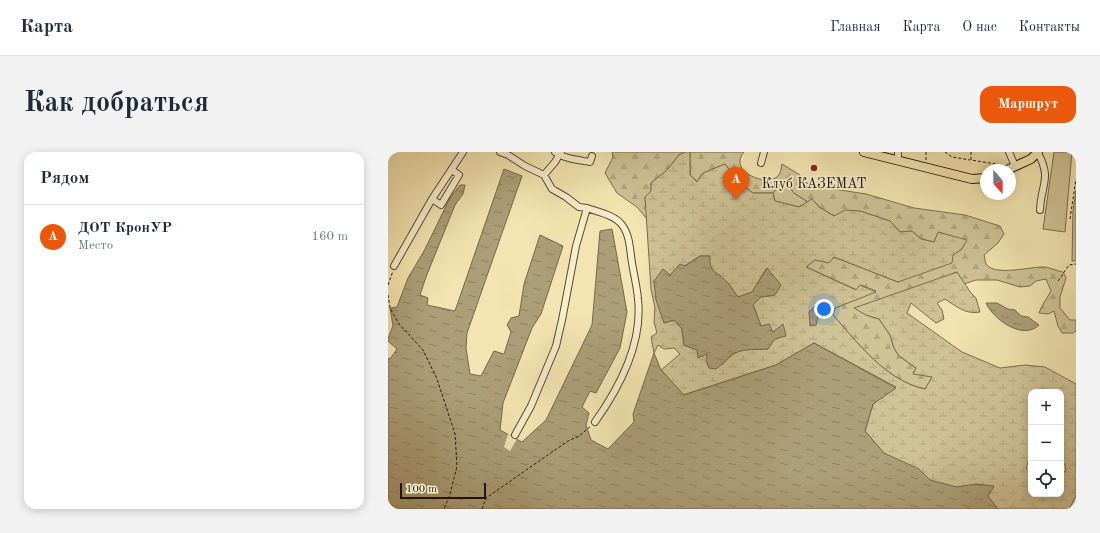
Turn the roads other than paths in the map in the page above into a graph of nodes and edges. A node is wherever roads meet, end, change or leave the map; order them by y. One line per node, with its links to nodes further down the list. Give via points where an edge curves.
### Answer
1 (463, 152): 13 (street)
2 (500, 152): 14 (street)
3 (764, 152): 10 (street)
4 (864, 152): 9 (main road)
5 (1009, 152): 11 (street)
6 (1038, 152): 12 (main road, via 1031,159); 18 (street, via 1046,179 1040,196)
7 (558, 153): 8 (street, via 574,160 590,162); 14 (street, via 555,162)
8 (592, 156)
9 (898, 156): 15 (main road, via 972,179)
10 (760, 163)
11 (1014, 164)
12 (1016, 166)
13 (452, 170): 16 (street); 16 (street, via 459,175 441,206)
14 (544, 175): 17 (street, via 552,189 580,207)
15 (980, 178)
16 (432, 199): 19 (street)
17 (587, 208): 20 (street, via 606,215 622,225 627,237 639,318 635,344 612,398); 21 (street, via 576,246 556,346 531,406)
18 (1040, 210)
19 (394, 266)
20 (595, 422)
21 (515, 435)

